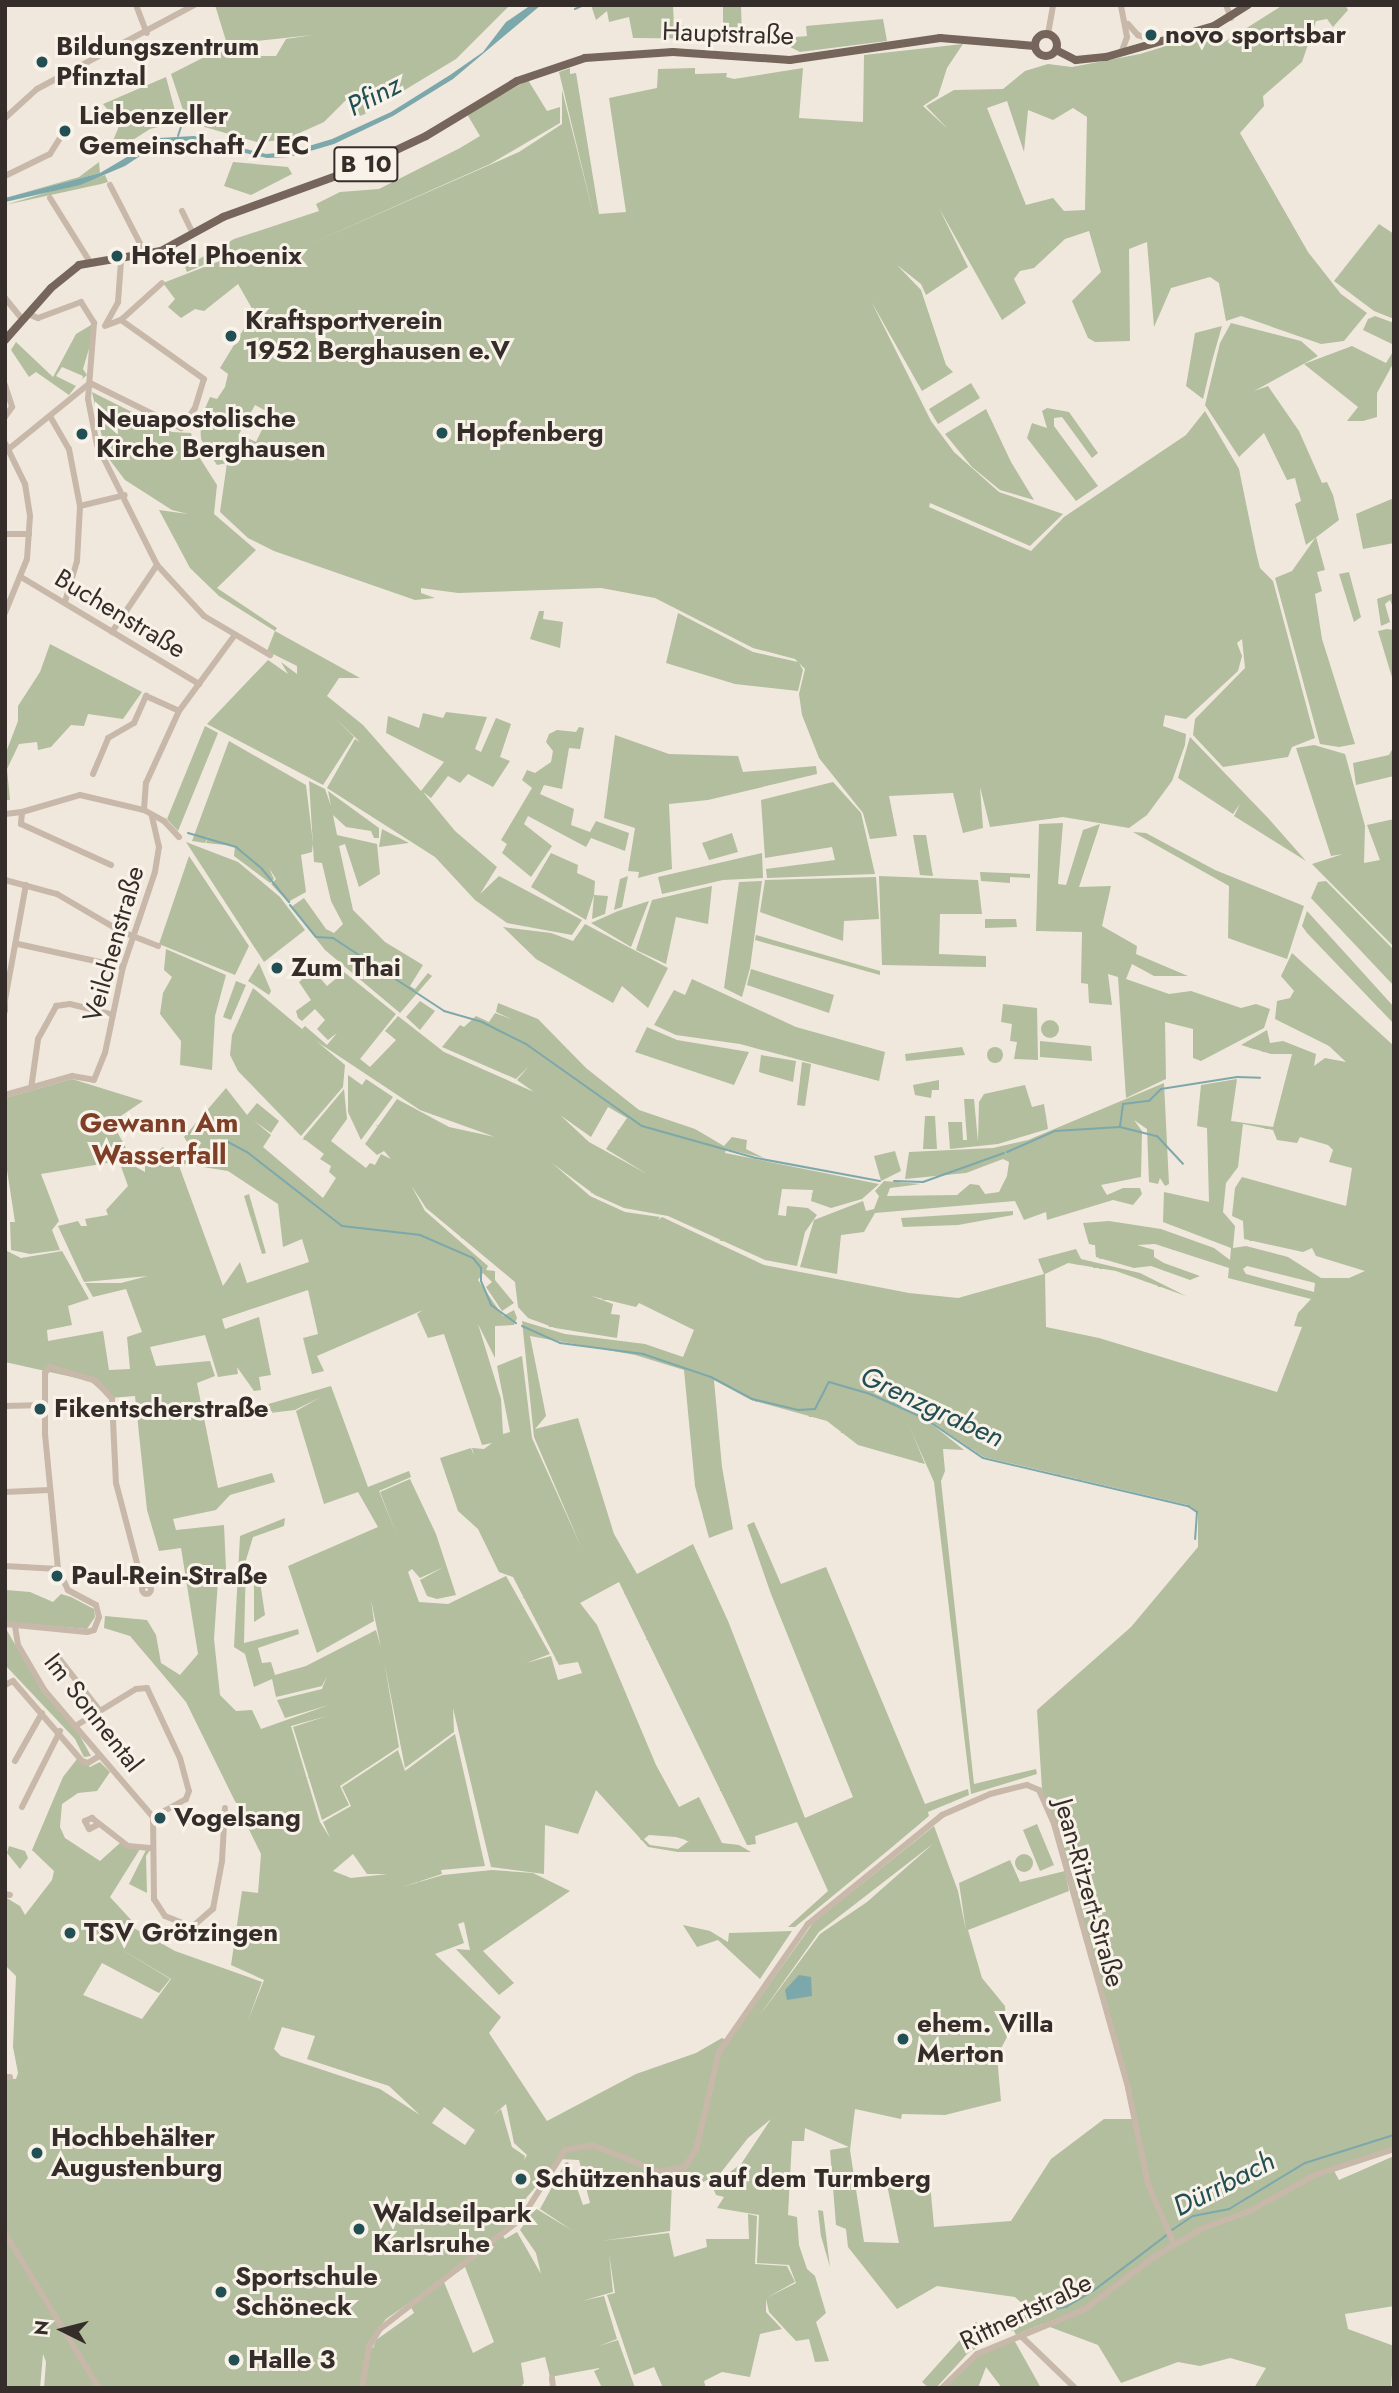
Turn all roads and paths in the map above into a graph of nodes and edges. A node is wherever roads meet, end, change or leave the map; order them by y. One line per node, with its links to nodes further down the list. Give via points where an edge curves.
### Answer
1 (136, 5): 10 (street)
2 (194, 5): 10 (street)
3 (1053, 5): 11 (street)
4 (1121, 5): 8 (street)
5 (1226, 5): 7 (street)
6 (1248, 5): 7 (main road, Hauptstraße / B 10)
7 (1231, 18): 12 (main road, Hauptstraße / B 10)
8 (1127, 23): 9 (street); 16 (street)
9 (1132, 30): 12 (street); 14 (street)
10 (147, 33): 17 (street, via 37,89)
11 (1048, 34): 13 (main road, via 1040,36); 15 (main road, via 1056,40)
12 (1158, 43): 14 (main road, Hauptstraße / B 10)
13 (1035, 46): 15 (main road, Hauptstraße / B 10, via 1044,56); 23 (main road, Hauptstraße / B 10, via 940,38 790,60 673,52 585,58 517,81 438,130 358,168 230,214)
14 (1138, 48): 16 (main road, Hauptstraße / B 10)
15 (1056, 50): 16 (main road, Hauptstraße / B 10, via 1076,60)
16 (1121, 53)
17 (5, 118)
18 (63, 133): 19 (street, via 50,154)
19 (5, 176)
20 (110, 185): 24 (street)
21 (50, 198): 26 (street)
22 (182, 211): 23 (street)
23 (193, 234): 24 (main road, B 10)
24 (146, 255): 25 (main road, B 10)
25 (121, 261): 26 (main road, B 10); 32 (street, via 118,302)
26 (90, 262): 29 (main road, B 10, via 68,272)
27 (162, 283): 30 (street)
28 (5, 298): 29 (street)
29 (26, 317): 31 (street, via 38,318 81,302); 34 (main road, B 10)
30 (121, 320): 32 (street); 35 (street, via 204,379 185,426)
31 (94, 323): 32 (street); 33 (street)
32 (105, 326): 33 (street)
33 (95, 338): 35 (street)
34 (5, 341)
35 (90, 383): 38 (street); 40 (street, via 89,408 97,444)
36 (5, 384): 37 (street, via 12,407)
37 (5, 417)
38 (51, 418): 39 (street); 41 (street, via 69,449)
39 (7, 448): 43 (street, via 25,484)
40 (125, 495): 41 (street); 44 (street)
41 (80, 506): 46 (street, via 77,561)
42 (5, 534): 43 (street)
43 (29, 534): 45 (street)
44 (157, 565): 48 (street); 49 (street, via 204,616)
45 (21, 577): 46 (street, Buchenstraße); 47 (street)
46 (65, 602): 48 (street, Buchenstraße)
47 (6, 609)
48 (112, 632): 51 (street, Buchenstraße)
49 (234, 636): 50 (street); 51 (street)
50 (270, 656)
51 (199, 684): 52 (street)
52 (179, 711): 53 (street, via 148,695 134,723 108,738); 54 (street, via 146,783)
53 (93, 774)
54 (144, 810): 55 (street, via 80,795); 57 (street)
55 (22, 812): 56 (street); 59 (street)
56 (5, 814)
57 (152, 816): 60 (street); 61 (street, Veilchenstraße)
58 (13, 821): 59 (street)
59 (21, 824): 63 (street)
60 (173, 831): 61 (street); 62 (street)
61 (158, 832): 66 (street, Veilchenstraße, via 155,872)
62 (179, 837)
63 (111, 865)
64 (5, 880): 65 (street)
65 (26, 886): 66 (street, via 57,894); 67 (street)
66 (134, 936): 68 (street); 69 (street, Veilchenstraße)
67 (18, 944): 69 (street); 70 (street)
68 (158, 946)
69 (123, 967): 72 (street, Veilchenstraße)
70 (5, 1001): 71 (street)
71 (5, 1011)
72 (110, 1014): 73 (street, Veilchenstraße, via 105,1053 94,1080 72,1076); 73 (street, via 70,1004 56,1006 38,1039)
73 (31, 1089): 74 (street)
74 (5, 1095)
75 (45, 1405): 76 (street); 77 (street); 81 (street, via 46,1369 96,1381 109,1393 116,1483)
76 (5, 1406)
77 (49, 1490): 78 (street); 80 (street)
78 (5, 1492)
79 (5, 1566): 80 (street)
80 (58, 1569): 83 (street, via 68,1590 96,1605 98,1623 87,1632)
81 (143, 1586)
82 (5, 1625): 83 (street)
83 (15, 1626): 88 (street, Im Sonnental, via 18,1645 45,1691)
84 (58, 1657): 86 (street)
85 (5, 1685): 87 (street, via 13,1681)
86 (100, 1711): 88 (street); 94 (street, via 143,1686 166,1724 189,1795)
87 (42, 1713): 89 (street); 91 (street)
88 (77, 1725): 90 (street, Im Sonnental)
89 (60, 1731): 90 (street, via 82,1761 88,1763); 92 (street)
90 (99, 1756): 94 (street, Im Sonnental)
91 (15, 1761)
92 (22, 1807)
93 (225, 1808): 96 (street, via 220,1881 213,1909 200,1925 173,1921 158,1907 151,1887)
94 (153, 1818): 96 (street)
95 (99, 1824): 96 (street, via 128,1846)
96 (153, 1848)
97 (1394, 2149): 99 (street, Rittnertstraße, via 1312,2176 1257,2207)
98 (5, 2233): 102 (street)
99 (1173, 2241): 100 (street, Rittnertstraße, via 1084,2310); 103 (street, Jean-Ritzert-Straße, via 1148,2184 1128,2088 1054,1824 1039,1790 1027,1784 942,1815 808,1924 721,2048 696,2150 685,2167 659,2172 592,2145 565,2150 521,2219 380,2329 369,2347)
100 (1021, 2336): 105 (street, Rittnertstraße, via 970,2358); 106 (street)
101 (552, 2378): 104 (street)
102 (99, 2388)
103 (362, 2388)
104 (553, 2388)
105 (942, 2388)
106 (1075, 2388)

